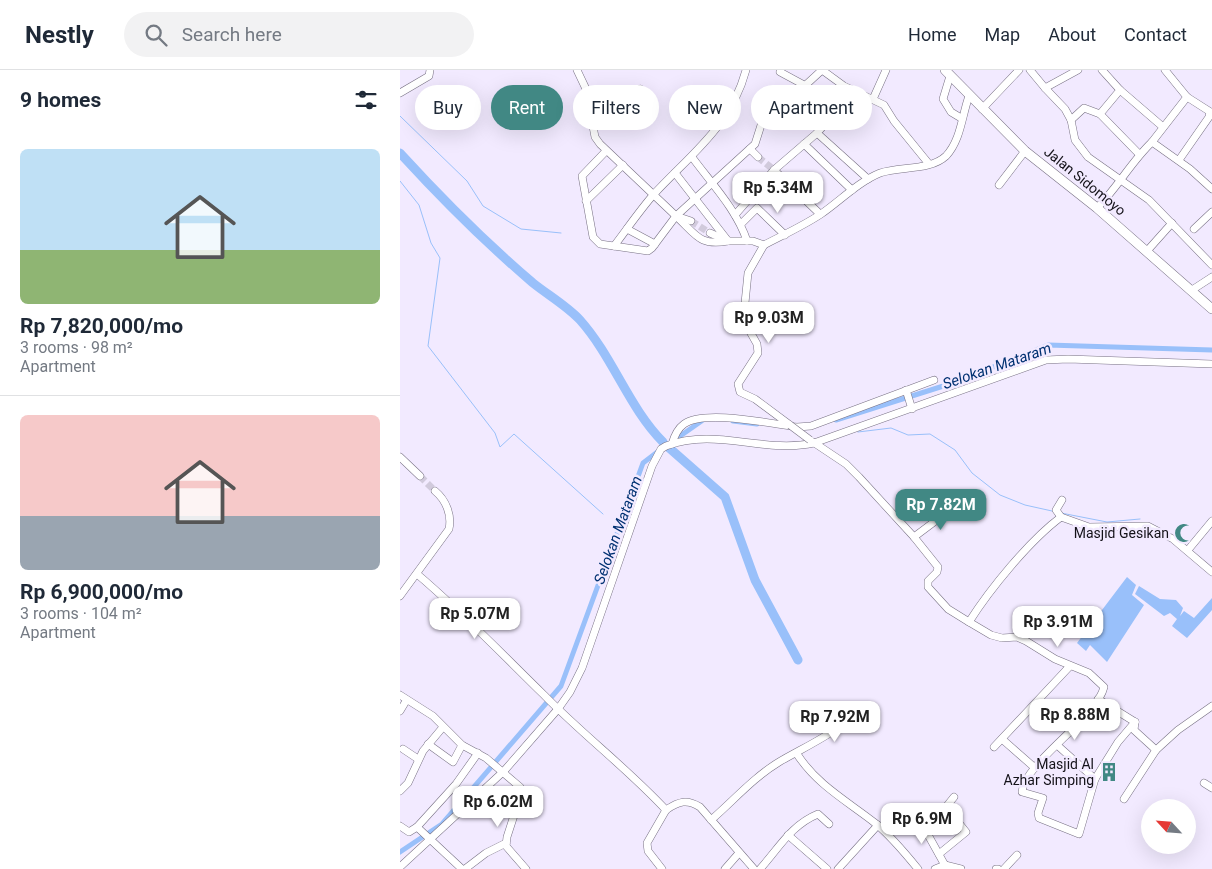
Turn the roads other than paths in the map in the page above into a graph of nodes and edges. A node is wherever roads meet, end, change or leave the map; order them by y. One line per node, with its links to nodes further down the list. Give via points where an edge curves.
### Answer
1 (430, 70): 19 (street, via 429,76)
2 (577, 70): 13 (street)
3 (746, 70): 40 (street, via 734,104)
4 (822, 70): 15 (street); 16 (street)
5 (886, 70): 22 (street)
6 (1019, 70): 23 (street)
7 (1030, 70): 17 (street)
8 (1078, 70): 17 (street)
9 (1102, 70): 18 (street)
10 (1165, 70): 21 (street)
11 (780, 72): 14 (street)
12 (948, 73): 20 (main road, Jalan Sidomoyo); 26 (street, via 943,98 951,112)
13 (584, 85)
14 (804, 85)
15 (807, 85)
16 (843, 85)
17 (1045, 88): 27 (street)
18 (1120, 90): 25 (street); 28 (street)
19 (400, 93)
20 (969, 96): 23 (main road, Jalan Sidomoyo); 26 (street)
21 (1187, 97): 24 (street); 28 (street)
22 (873, 99): 42 (street, via 884,105)
23 (982, 109): 37 (main road, Jalan Sidomoyo)
24 (1211, 113): 41 (street)
25 (1100, 114): 27 (street, via 1084,108); 38 (street)
26 (961, 118): 42 (street, via 957,138 949,152)
27 (1071, 120): 47 (street, via 1075,140 1088,157)
28 (1163, 127): 33 (street)
29 (593, 130): 36 (street)
30 (760, 130): 35 (street)
31 (820, 130): 32 (street)
32 (817, 133): 34 (street); 46 (street)
33 (1152, 142): 38 (street); 41 (street)
34 (804, 144): 44 (street); 51 (street)
35 (750, 149): 39 (street); 48 (street)
36 (606, 151): 43 (street); 54 (street, via 582,176)
37 (1025, 151): 50 (street); 55 (main road, Jalan Sidomoyo)
38 (1139, 154): 47 (street)
39 (758, 156)
40 (692, 157): 45 (street); 48 (street)
41 (1179, 160): 49 (street)
42 (929, 164): 46 (street, via 887,172)
43 (622, 165): 52 (street); 54 (street)
44 (774, 170): 57 (street); 58 (street)
45 (675, 174): 52 (street); 53 (street)
46 (868, 180): 51 (street)
47 (1121, 180): 55 (street); 62 (street, via 1149,200)
48 (711, 183): 53 (street); 58 (street)
49 (1210, 183)
50 (999, 185)
51 (852, 190): 57 (street)
52 (654, 195): 59 (street); 63 (street)
53 (695, 198): 59 (street); 67 (street)
54 (586, 201): 70 (street, via 595,242)
55 (1097, 208): 72 (main road, Jalan Sidomoyo)
56 (1212, 212): 64 (street)
57 (820, 214): 66 (street)
58 (735, 215): 61 (street)
59 (676, 216): 60 (street); 67 (street, via 702,241); 69 (street)
60 (691, 222)
61 (741, 224): 66 (street, via 757,208); 68 (street)
62 (1172, 224): 72 (street); 73 (street)
63 (627, 229): 69 (street); 70 (street)
64 (1194, 229)
65 (710, 232): 67 (street)
66 (785, 235): 71 (street)
67 (728, 240): 68 (street)
68 (748, 241): 71 (street)
69 (655, 244): 70 (street, via 648,251)
70 (614, 246)
71 (764, 246): 82 (street, bridge, via 748,273 744,313 758,353 738,388)
72 (1147, 251): 75 (main road, Jalan Sidomoyo)
73 (1212, 266)
74 (1212, 277): 75 (street)
75 (1192, 290): 76 (main road, Jalan Sidomoyo)
76 (1212, 309)
77 (1212, 364): 80 (street, via 1046,360)
78 (934, 380): 79 (street)
79 (906, 391): 80 (street); 81 (street, via 811,426 712,417 695,419 684,424)
80 (911, 406): 82 (street)
81 (674, 441): 82 (street, via 714,438 785,447); 101 (street, via 661,450 655,460 582,668 570,692)
82 (812, 441): 90 (street, via 860,477)
83 (400, 456): 84 (street)
84 (420, 476)
85 (435, 491): 93 (street, via 446,504 450,525)
86 (1062, 500): 88 (street, via 1056,510)
87 (954, 507): 90 (street)
88 (1061, 517): 91 (street, via 1089,527 1148,526); 95 (street, via 999,581)
89 (1212, 521): 91 (street)
90 (914, 537): 95 (street, via 938,568 928,581 928,587 948,609)
91 (1188, 550): 92 (street)
92 (1212, 572)
93 (417, 574): 94 (street); 101 (street, via 482,632)
94 (400, 596)
95 (969, 622): 96 (street, via 991,635 1017,637)
96 (1070, 666): 98 (street, via 1089,673 1103,685 1104,690); 106 (street)
97 (400, 695): 99 (street)
98 (1098, 699): 104 (street); 109 (street)
99 (406, 700): 103 (street); 105 (street, via 433,716)
100 (1212, 706): 112 (street)
101 (556, 708): 117 (street); 124 (street)
102 (826, 710): 114 (street, via 831,732)
103 (400, 711)
104 (1136, 722): 112 (street, via 1134,730); 118 (street, via 1118,742)
105 (443, 727): 107 (street); 108 (street)
106 (1002, 739): 110 (street); 116 (street)
107 (428, 744): 108 (street, via 453,762); 115 (street)
108 (462, 745): 113 (street)
109 (1057, 745): 116 (street); 118 (street)
110 (994, 747)
111 (403, 749): 115 (street)
112 (1156, 750): 123 (street)
113 (478, 753): 117 (street); 131 (street)
114 (797, 754): 127 (street, via 779,762 755,780); 129 (street, via 807,770 825,787)
115 (418, 759): 121 (street, via 408,783)
116 (1035, 768): 118 (street, via 1022,792 1043,798 1038,813 1040,818 1078,835)
117 (502, 770): 134 (street); 135 (street, via 521,791)
118 (1095, 779)
119 (1204, 783): 120 (street)
120 (1212, 788)
121 (400, 791)
122 (954, 797): 125 (street, via 946,807)
123 (1124, 799)
124 (666, 810): 127 (street, via 687,801 700,808); 143 (street, via 647,843 648,851)
125 (949, 813): 132 (street); 137 (street, via 966,832)
126 (917, 815): 132 (street)
127 (711, 820): 136 (street)
128 (829, 824): 133 (street, via 818,814 799,824)
129 (878, 825): 148 (street); 149 (street)
130 (400, 826): 131 (street, via 409,832)
131 (418, 828): 134 (street)
132 (928, 830): 137 (street)
133 (788, 835): 146 (street); 147 (street)
134 (428, 839): 139 (street); 141 (street)
135 (506, 842): 141 (street); 142 (street, via 508,850)
136 (739, 854): 144 (street); 145 (street)
137 (939, 854): 140 (street)
138 (1017, 855): 151 (street)
139 (400, 867)
140 (941, 867): 150 (street)
141 (464, 869)
142 (526, 869)
143 (662, 869)
144 (725, 869)
145 (754, 869)
146 (760, 869)
147 (827, 869)
148 (838, 869)
149 (918, 869)
150 (961, 869)
151 (1004, 869)

